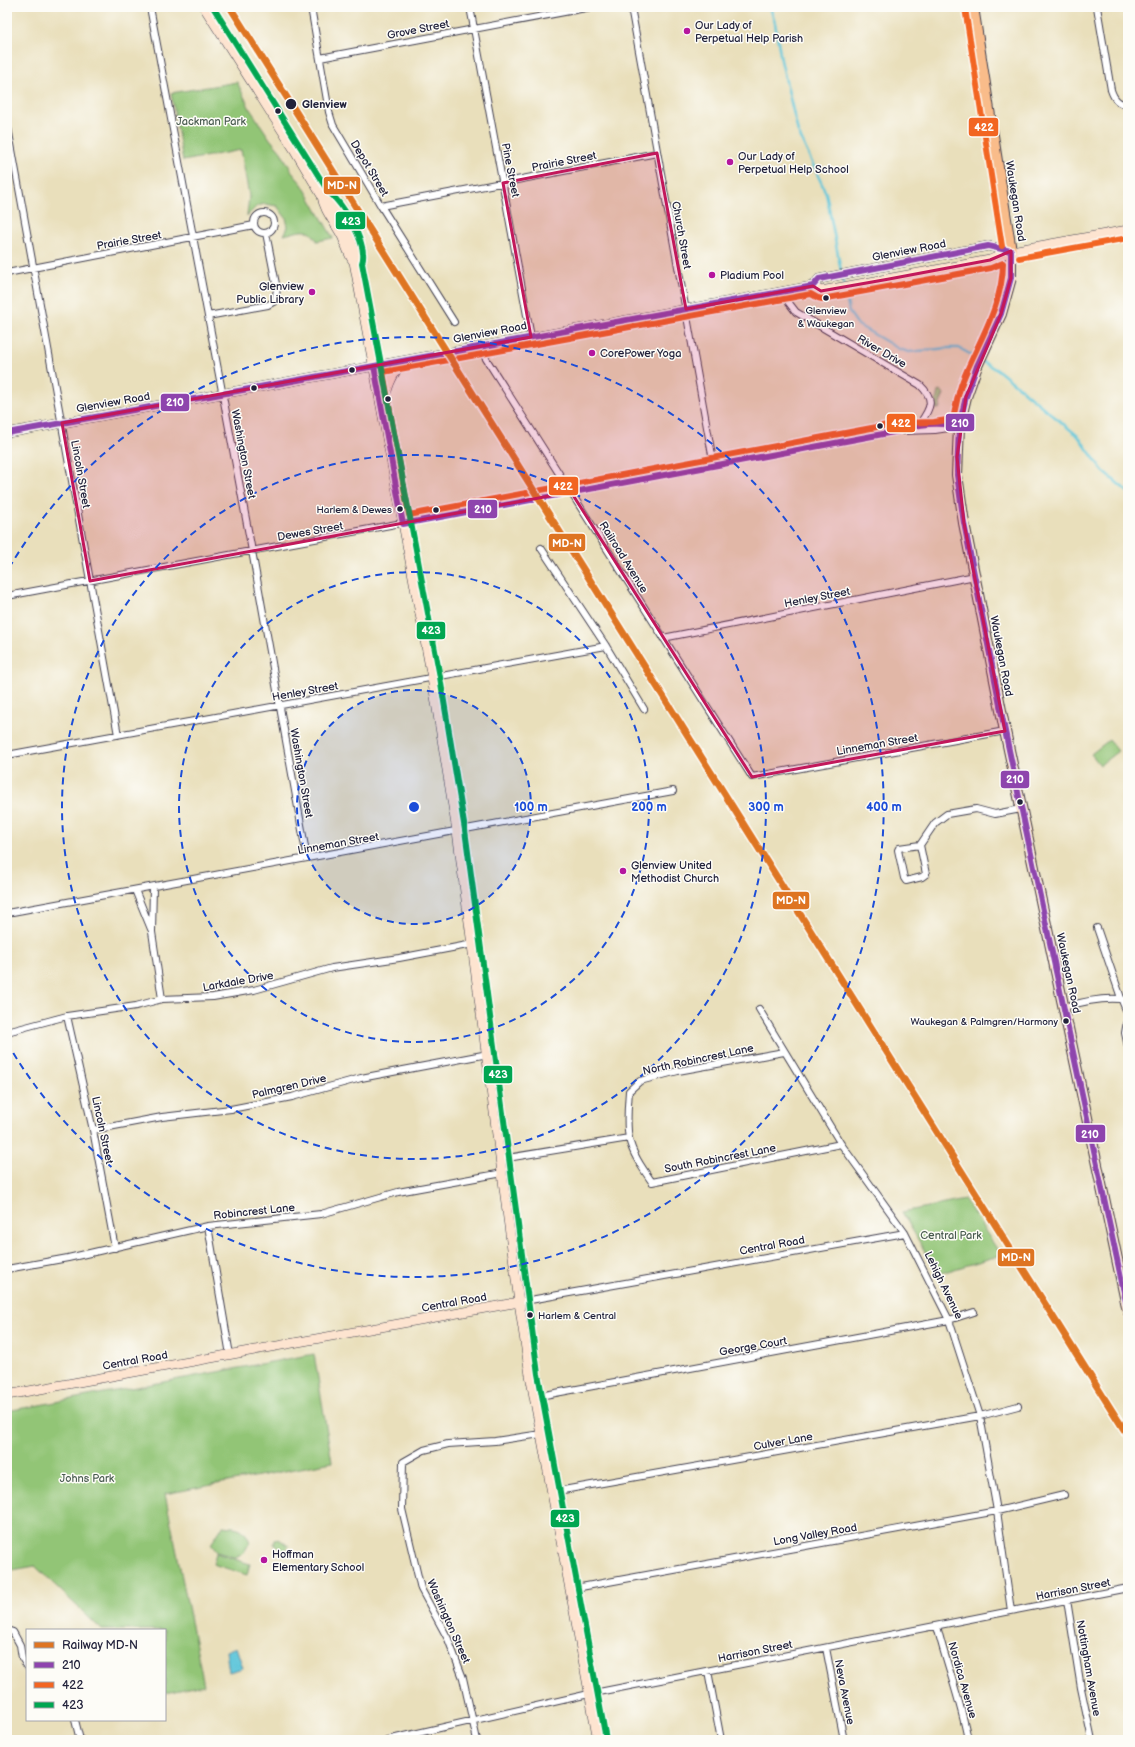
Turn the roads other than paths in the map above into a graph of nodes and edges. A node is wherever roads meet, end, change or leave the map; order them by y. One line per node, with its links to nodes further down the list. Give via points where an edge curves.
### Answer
1 (150, 7): 19 (street, Washington Street)
2 (204, 7): 31 (main road, via 322,196 323,205 354,262)
3 (310, 7): 10 (street, Depot Street)
4 (470, 7): 9 (street, Pine Street)
5 (591, 7): 9 (street, Grove Street)
6 (631, 7): 13 (street, Church Street)
7 (973, 7): 20 (main road, Waukegan Road)
8 (1097, 7): 11 (street, via 1111,90 1117,101)
9 (474, 29): 10 (street, Grove Street); 14 (street, Pine Street)
10 (320, 58): 15 (street, Depot Street, via 333,125)
11 (1128, 105)
12 (7, 122): 21 (street, Lincoln Street)
13 (657, 153): 14 (street, Prairie Street); 25 (street, Church Street)
14 (503, 183): 15 (street, Prairie Street); 28 (street, Pine Street)
15 (380, 206): 27 (street, Depot Street)
16 (254, 225): 18 (street, via 257,231); 18 (street, via 256,216 262,212 269,213 275,224 272,230); 19 (street, Prairie Street)
17 (1128, 230): 20 (main road, Glenview Road)
18 (266, 233): 26 (street, via 277,289 275,301 268,305)
19 (194, 238): 21 (street, Prairie Street); 26 (street, Washington Street)
20 (1011, 251): 23 (main road, Glenview Road, via 990,260 833,289 821,291); 23 (main road, Glenview Road, via 988,246 830,277 819,280); 36 (main road, Waukegan Road, via 1011,278 1003,306 977,366)
21 (33, 268): 22 (street, Prairie Street); 34 (street, Lincoln Street)
22 (7, 272)
23 (813, 286): 24 (main road, Glenview Road)
24 (785, 291): 25 (main road, Glenview Road); 35 (street, River Drive, via 789,303 796,312 928,392 930,404)
25 (686, 308): 28 (main road, Glenview Road); 39 (street, Church Street)
26 (208, 316): 32 (street, Washington Street)
27 (454, 322)
28 (531, 337): 29 (main road, Glenview Road)
29 (482, 346): 30 (main road, Glenview Road); 40 (street, Railroad Avenue, via 483,354)
30 (404, 361): 31 (main road, Glenview Road); 33 (main road, via 390,380)
31 (374, 366): 32 (main road, Glenview Road); 33 (main road)
32 (222, 394): 34 (main road, Glenview Road); 43 (street, Washington Street)
33 (383, 415): 41 (main road)
34 (62, 423): 38 (main road, Glenview Road); 45 (street, Lincoln Street)
35 (920, 423): 36 (street, Dewes Street, via 939,422); 37 (street, Dewes Street)
36 (959, 426): 37 (street, Dewes Street); 44 (main road, Waukegan Road, via 957,475)
37 (899, 431): 39 (street, Dewes Street)
38 (7, 433)
39 (714, 466): 40 (street, Dewes Street)
40 (571, 492): 41 (street, Dewes Street); 47 (street, Railroad Avenue)
41 (403, 524): 43 (street, Dewes Street); 49 (main road)
42 (540, 548): 48 (street)
43 (252, 551): 45 (street, Dewes Street); 50 (street, Washington Street)
44 (975, 576): 47 (street, Henley Street); 52 (main road, Waukegan Road)
45 (90, 581): 46 (street, Dewes Street); 53 (street, Lincoln Street)
46 (7, 596)
47 (663, 638): 55 (street, Railroad Avenue)
48 (606, 646): 49 (street, Henley Street); 51 (street)
49 (432, 678): 50 (street, Henley Street); 58 (main road)
50 (279, 706): 53 (street, Henley Street); 60 (street, Washington Street)
51 (644, 709)
52 (1005, 731): 55 (street, Linneman Street); 57 (main road, Waukegan Road)
53 (118, 735): 54 (street, Henley Street)
54 (7, 756)
55 (752, 777)
56 (673, 791): 58 (street, Linneman Street)
57 (1021, 809): 59 (street, via 995,814 976,809 947,814 935,823); 70 (main road, Waukegan Road)
58 (457, 831): 60 (street, Linneman Street); 66 (main road)
59 (920, 845): 59 (street, via 898,850 906,881 926,874)
60 (307, 858): 61 (street, Linneman Street)
61 (153, 887): 62 (street, Linneman Street); 65 (street)
62 (135, 890): 63 (street, Linneman Street); 65 (street)
63 (7, 913)
64 (1098, 928): 67 (street)
65 (152, 932): 68 (street)
66 (473, 944): 68 (street, Larkdale Drive, via 332,968 254,990 213,997); 76 (main road)
67 (1121, 998): 69 (street); 70 (street); 74 (street, via 1128,1016 1125,1033)
68 (162, 999): 72 (street, Larkdale Drive, via 136,1006)
69 (1128, 1000)
70 (1064, 1007): 86 (main road, Waukegan Road)
71 (759, 1009): 75 (street, Lehigh Avenue)
72 (67, 1016): 73 (street, Larkdale Drive); 77 (street, Lincoln Street)
73 (7, 1032)
74 (1128, 1047)
75 (784, 1052): 78 (street, North Robincrest Lane, via 678,1071 640,1081 629,1091); 79 (street, Lehigh Avenue)
76 (488, 1054): 77 (street, Palmgren Drive, via 361,1078 292,1098); 80 (main road)
77 (93, 1130): 84 (street, Lincoln Street)
78 (629, 1138): 79 (street, South Robincrest Lane, via 637,1158 652,1182); 80 (street)
79 (841, 1144): 83 (street, Lehigh Avenue)
80 (501, 1159): 81 (main road)
81 (503, 1173): 82 (street, Robincrest Lane, via 398,1192 321,1214); 87 (main road)
82 (208, 1226): 84 (street, Robincrest Lane); 91 (street)
83 (905, 1233): 87 (street, Central Road); 90 (street, Lehigh Avenue)
84 (115, 1248): 85 (street, Robincrest Lane)
85 (7, 1269)
86 (1125, 1280): 88 (main road, Waukegan Road)
87 (519, 1302): 91 (main road, Central Road); 93 (main road)
88 (1128, 1311)
89 (974, 1312): 90 (street, George Court)
90 (949, 1320): 93 (street, George Court); 95 (street, Lehigh Avenue)
91 (230, 1355): 92 (main road, Central Road)
92 (7, 1395)
93 (534, 1397): 96 (main road)
94 (1018, 1406): 95 (street, Culver Lane)
95 (980, 1416): 97 (street, Culver Lane); 99 (street, Lehigh Avenue)
96 (541, 1434): 97 (main road); 111 (street, Washington Street, via 495,1441 448,1444 424,1450 403,1462 402,1509 421,1589 448,1639 463,1678)
97 (552, 1492): 101 (main road)
98 (1064, 1495): 99 (street, Long Valley Road)
99 (997, 1511): 101 (street, Long Valley Road); 103 (street, Lehigh Avenue)
100 (1128, 1588): 102 (street, Harrison Street)
101 (570, 1589): 109 (main road)
102 (1067, 1600): 103 (street, Harrison Street); 119 (street, Nottingham Avenue)
103 (1011, 1611): 104 (street, Harrison Street)
104 (937, 1626): 106 (street, Harrison Street); 118 (street, Nordica Avenue, via 944,1657 961,1704)
105 (7, 1630): 107 (street, via 12,1632 20,1644 22,1658)
106 (826, 1648): 108 (street, Harrison Street); 117 (street, Neva Avenue)
107 (26, 1664)
108 (708, 1671): 109 (street, Harrison Street); 116 (street)
109 (589, 1694): 111 (street, Harrison Street); 115 (main road)
110 (75, 1721): 112 (street)
111 (473, 1721): 113 (street, Harrison Street); 114 (street, Washington Street)
112 (80, 1740)
113 (387, 1740)
114 (476, 1740)
115 (598, 1740)
116 (721, 1740)
117 (844, 1740)
118 (968, 1740)
119 (1092, 1740)

